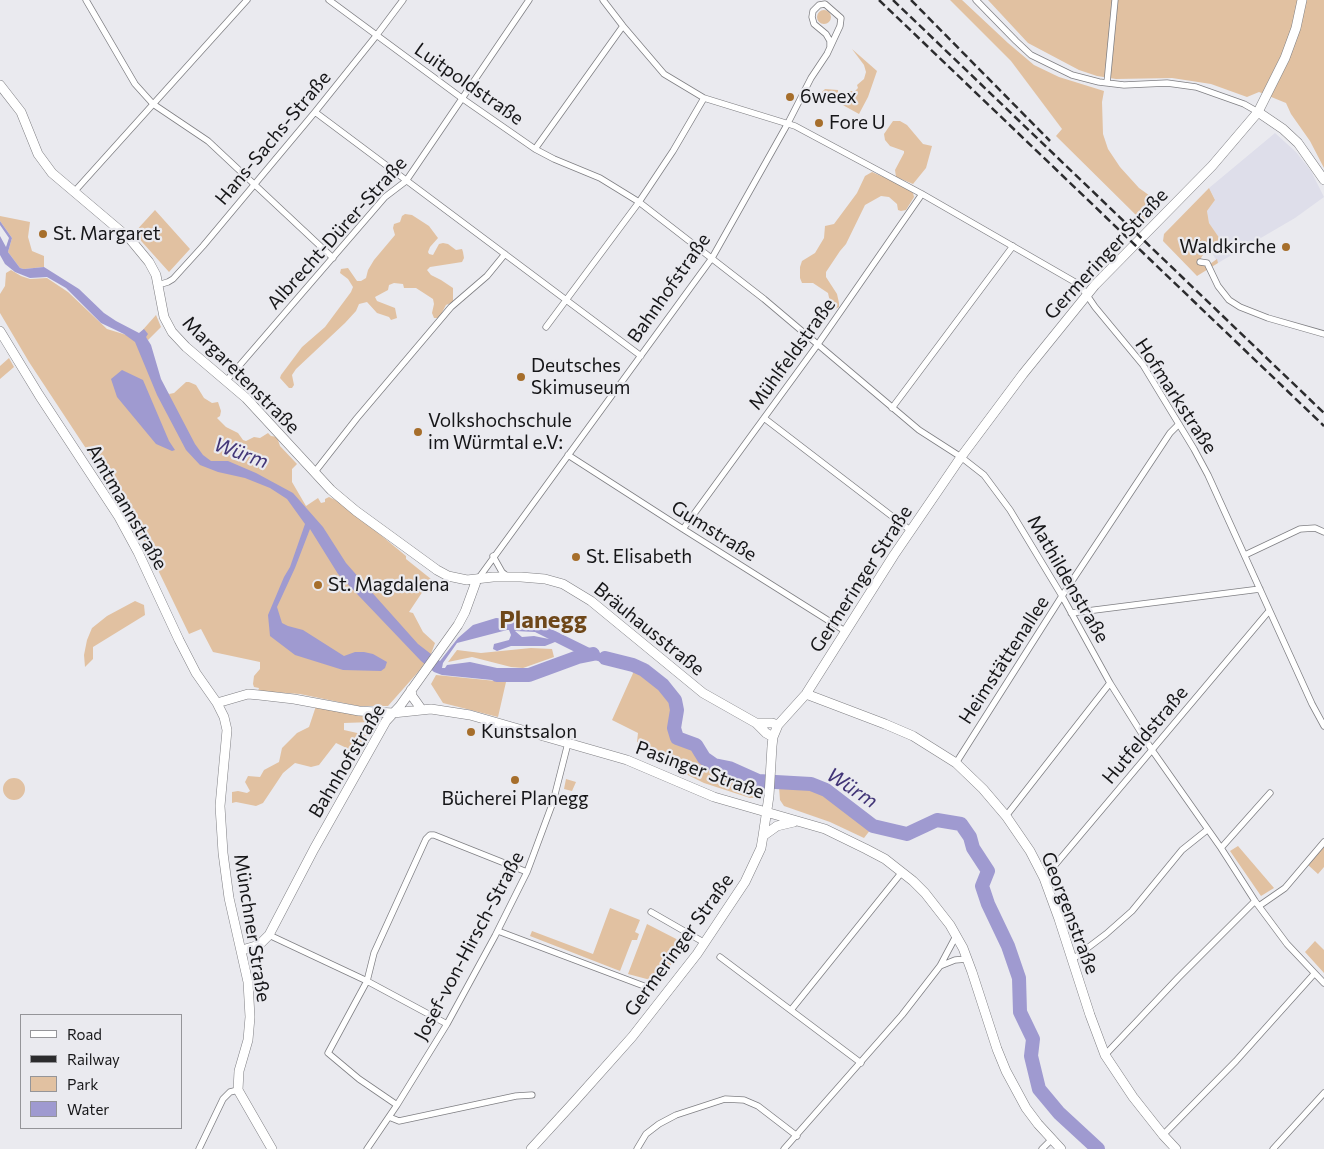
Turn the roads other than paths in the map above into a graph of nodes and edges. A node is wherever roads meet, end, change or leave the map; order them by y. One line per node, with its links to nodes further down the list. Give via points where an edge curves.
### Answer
1 (247, 0): 17 (street)
2 (329, 0): 11 (street, Luitpoldstraße)
3 (403, 0): 11 (street, Hans-Sachs-Straße)
4 (529, 0): 16 (street, Albrecht-Dürer-Straße)
5 (603, 0): 10 (street, Hofmarkstraße)
6 (976, 0): 13 (street, via 1031,55 1072,75)
7 (1115, 0): 13 (street)
8 (1302, 0): 19 (main road, Germeringer Straße, via 1285,58)
9 (89, 1): 17 (street, via 135,84)
10 (623, 26): 15 (street, Hofmarkstraße, via 664,74); 21 (street)
11 (376, 36): 16 (street, Luitpoldstraße); 18 (street, Hans-Sachs-Straße)
12 (830, 47): 12 (street, Bahnhofstraße, via 826,34 814,24 812,17 813,10 819,5 825,4 841,18); 20 (street, Bahnhofstraße)
13 (1107, 83): 19 (street, via 1196,86)
14 (0, 85): 25 (main road, Margaretenstraße, via 21,112 31,140 47,168)
15 (704, 98): 20 (street, Hofmarkstraße); 27 (street)
16 (463, 99): 21 (street, Luitpoldstraße); 23 (street, Albrecht-Dürer-Straße)
17 (153, 104): 24 (street, via 208,141); 25 (street)
18 (315, 112): 23 (street); 24 (street, Hans-Sachs-Straße)
19 (1258, 112): 22 (main road, via 1283,128 1298,143); 34 (main road, Germeringer Straße, via 1212,166)
20 (788, 123): 26 (street, Hofmarkstraße); 31 (street, Bahnhofstraße)
21 (535, 149): 27 (street, Luitpoldstraße, via 600,178)
22 (1324, 180)
23 (406, 181): 29 (street); 30 (street, Albrecht-Dürer-Straße, via 385,197)
24 (254, 184): 30 (street); 33 (street, Hans-Sachs-Straße, via 173,279)
25 (74, 192): 33 (main road, Margaretenstraße, via 130,238 149,262)
26 (922, 194): 28 (street, Hofmarkstraße); 39 (street, Mühlfeldstraße)
27 (639, 202): 31 (street, Mathildenstraße); 35 (street)
28 (1013, 246): 34 (street, Hofmarkstraße, via 1080,285); 42 (street)
29 (505, 254): 35 (street); 47 (street, via 487,276 451,307)
30 (333, 258): 41 (street, Albrecht-Dürer-Straße)
31 (712, 258): 39 (street, Mathildenstraße); 40 (street, Bahnhofstraße)
32 (1200, 262): 38 (street, via 1207,264 1218,286 1229,300 1240,307)
33 (158, 285): 41 (main road, Margaretenstraße, via 161,307 172,332 186,348)
34 (1086, 295): 44 (street, Hofmarkstraße, via 1143,365); 46 (main road, Germeringer Straße)
35 (567, 299): 36 (street); 40 (street)
36 (546, 327)
37 (0, 331): 63 (main road, Amtmannstraße, via 119,517 187,657)
38 (1324, 334)
39 (818, 344): 42 (street, Mathildenstraße); 43 (street, Mühlfeldstraße)
40 (641, 356): 45 (street, Bahnhofstraße)
41 (227, 380): 47 (main road, Margaretenstraße)
42 (892, 408): 46 (street, Mathildenstraße)
43 (764, 418): 48 (street, Mühlfeldstraße); 49 (street)
44 (1179, 424): 51 (street, Hofmarkstraße, via 1208,475); 56 (street, Heimstättenallee)
45 (568, 455): 48 (street, Gumstraße); 52 (street, Bahnhofstraße)
46 (961, 457): 49 (main road, Germeringer Straße); 56 (street, Mathildenstraße, via 984,475 1007,506)
47 (313, 472): 54 (main road, Bräuhausstraße, via 356,511 437,570 459,579)
48 (683, 529): 59 (street, Gumstraße)
49 (910, 530): 59 (main road, Germeringer Straße)
50 (1324, 532): 51 (street, via 1300,528)
51 (1245, 555): 55 (street, Hofmarkstraße)
52 (493, 556): 53 (street); 54 (street, Bahnhofstraße)
53 (508, 577): 54 (main road, Bräuhausstraße); 66 (main road, Bräuhausstraße, via 545,579 563,584 591,602 703,693)
54 (477, 579): 61 (main road, Bahnhofstraße, via 458,625)
55 (1260, 589): 57 (street, Hofmarkstraße); 58 (street)
56 (1062, 596): 58 (street, Mathildenstraße); 72 (street, Heimstättenallee)
57 (1269, 611): 68 (street, Hofmarkstraße); 71 (street, Hutfeldstraße)
58 (1071, 613): 60 (street, Mathildenstraße)
59 (846, 631): 62 (main road, Germeringer Straße)
60 (1110, 683): 71 (street, Mathildenstraße); 75 (street)
61 (411, 690): 64 (main road); 65 (main road, Bahnhofstraße)
62 (806, 694): 67 (main road, Germeringer Straße); 72 (main road, Georgenstraße, via 913,736)
63 (218, 704): 65 (main road, Pasinger Straße, via 248,694 359,711); 90 (main road, Münchner Straße, via 227,730 220,806 223,853 229,898)
64 (422, 710): 65 (main road, Pasinger Straße); 70 (main road, Pasinger Straße, via 470,715)
65 (394, 713): 87 (main road, Bahnhofstraße, via 358,770)
66 (756, 723): 67 (main road, Bräuhausstraße); 69 (main road, Bräuhausstraße)
67 (778, 725): 69 (main road, Germeringer Straße)
68 (1324, 726)
69 (773, 736): 74 (main road, Germeringer Straße)
70 (568, 743): 74 (main road, Pasinger Straße, via 627,760 714,797); 81 (street, Josef-von-Hirsch-Straße, via 552,802)
71 (1152, 750): 77 (street, Mathildenstraße); 83 (street, Hutfeldstraße)
72 (956, 763): 75 (main road, Georgenstraße)
73 (1270, 793): 80 (street)
74 (767, 812): 76 (main road, Pasinger Straße); 78 (main road, Germeringer Straße)
75 (1006, 816): 83 (main road, Georgenstraße)
76 (798, 822): 78 (main road, via 778,826); 82 (main road, Pasinger Straße, via 847,839)
77 (1207, 830): 80 (street, Mathildenstraße); 93 (street, via 1182,850 1132,910)
78 (763, 836): 89 (main road, Germeringer Straße, via 761,848 745,882)
79 (1324, 842): 84 (street, via 1285,888)
80 (1221, 848): 84 (street, Mathildenstraße)
81 (527, 872): 86 (street, Josef-von-Hirsch-Straße); 96 (street, via 430,835 374,953)
82 (902, 872): 88 (main road, Pasinger Straße, via 939,909); 99 (street)
83 (1044, 878): 93 (main road, Georgenstraße)
84 (1257, 904): 95 (street, Mathildenstraße); 101 (street, via 1178,978)
85 (651, 912): 89 (street)
86 (498, 931): 98 (street, via 639,985); 100 (street, Josef-von-Hirsch-Straße)
87 (268, 935): 90 (main road, Bahnhofstraße, via 259,945); 96 (street)
88 (956, 936): 92 (main road, Pasinger Straße); 94 (street)
89 (705, 942): 114 (main road, Germeringer Straße, via 632,1037)
90 (242, 950): 103 (main road, Münchner Straße, via 250,1017)
91 (720, 957): 99 (street)
92 (967, 959): 94 (street); 110 (main road, Pasinger Straße, via 1006,1071 1026,1108)
93 (1073, 959): 101 (main road, Georgenstraße)
94 (940, 966): 102 (street)
95 (1314, 974): 97 (street, Mathildenstraße); 108 (street, via 1236,1061)
96 (367, 981): 100 (street); 106 (street, via 328,1053)
97 (1324, 983)
98 (654, 987)
99 (791, 1010): 102 (street)
100 (447, 1024): 106 (street, Josef-von-Hirsch-Straße)
101 (1105, 1055): 108 (main road, Georgenstraße)
102 (861, 1063): 109 (street)
103 (238, 1090): 111 (street, via 223,1099); 112 (main road)
104 (1324, 1093): 120 (street)
105 (532, 1095): 107 (street, via 399,1121)
106 (397, 1105): 107 (street, Josef-von-Hirsch-Straße)
107 (390, 1117): 113 (street, Josef-von-Hirsch-Straße)
108 (1163, 1135): 119 (main road, Georgenstraße)
109 (797, 1136): 115 (street, via 758,1106 744,1100 725,1099 659,1124 646,1134); 116 (street)
110 (1051, 1140): 117 (street); 118 (main road, Pasinger Straße)
111 (199, 1149)
112 (272, 1149)
113 (367, 1149)
114 (531, 1149)
115 (637, 1149)
116 (784, 1149)
117 (1042, 1149)
118 (1061, 1149)
119 (1176, 1149)
120 (1273, 1149)

